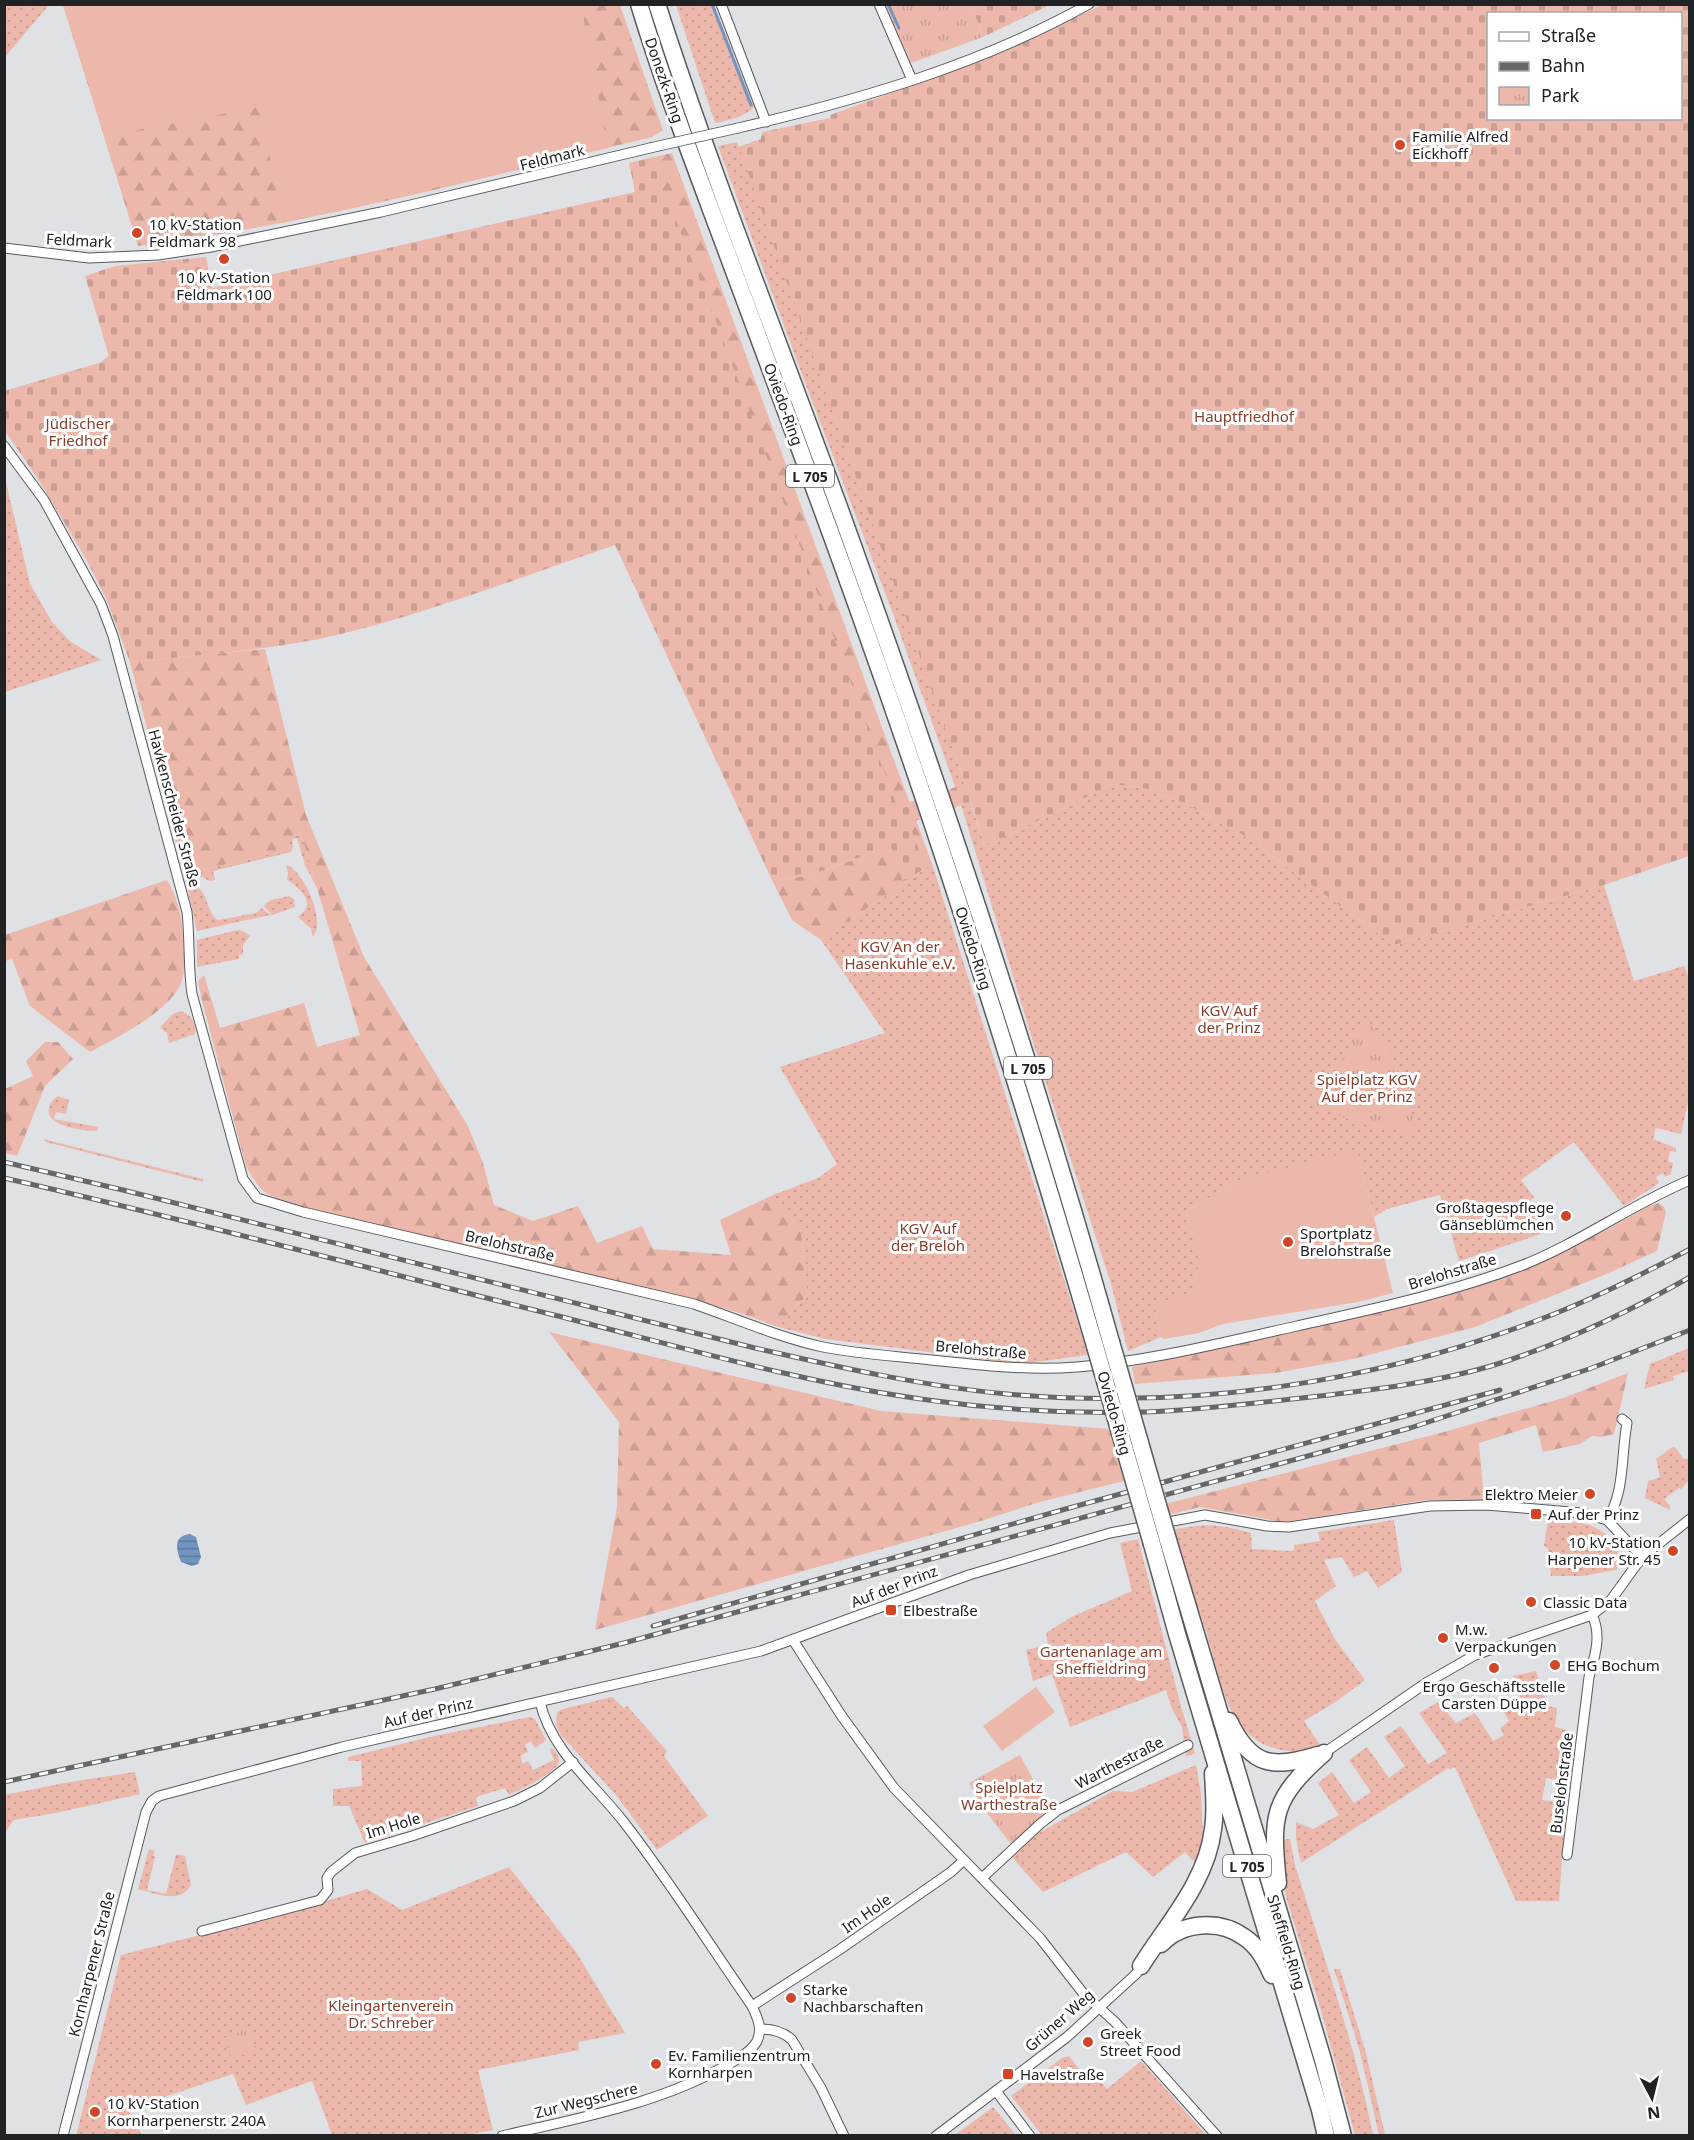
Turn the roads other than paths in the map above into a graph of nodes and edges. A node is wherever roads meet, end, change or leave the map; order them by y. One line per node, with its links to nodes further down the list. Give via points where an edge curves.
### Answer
1 (639, 4): 8 (highway, Donezk-Ring / L 705)
2 (657, 4): 8 (highway, Donezk-Ring / L 705)
3 (721, 4): 7 (street)
4 (879, 4): 6 (street)
5 (1089, 4): 6 (street, Feldmark, via 1013,40)
6 (912, 80): 7 (street, Feldmark)
7 (766, 122): 9 (street, Feldmark, bridge, via 381,212 211,247 158,255 89,258)
8 (699, 153): 16 (highway, Oviedo-Ring / L 705, bridge, via 917,778 1103,1344)
9 (4, 248)
10 (4, 446): 12 (street, Havkenscheider Straße, via 44,500 101,604 113,636 186,912 192,994 243,1179)
11 (1689, 1180): 12 (street, Brelohstraße, via 1566,1246 1464,1286 1165,1355 1040,1369 823,1347 694,1304)
12 (257, 1198)
13 (1622, 1419): 15 (street, via 1627,1423 1620,1485 1616,1507)
14 (1689, 1519): 17 (street)
15 (1607, 1520): 17 (street); 19 (street, Auf der Prinz, via 1582,1513 1460,1504 1289,1527 1197,1515 1027,1556)
16 (1160, 1542): 20 (highway, Oviedo-Ring / L 705); 25 (highway, Oviedo-Ring / L 705)
17 (1642, 1557): 18 (street, via 1611,1600)
18 (1592, 1615): 24 (street, via 1475,1655 1426,1683); 28 (street, Buselohstraße, via 1598,1626 1597,1648 1589,1677)
19 (793, 1640): 21 (street, Auf der Prinz, via 761,1651); 29 (street, via 884,1775)
20 (1207, 1675): 23 (highway, Oviedo-Ring / L 705); 24 (highway, L 705, via 1233,1730 1255,1756 1282,1764)
21 (540, 1702): 26 (street, via 549,1730); 27 (street, Auf der Prinz, via 342,1747)
22 (1188, 1745): 30 (street, Warthestraße, via 1058,1810)
23 (1230, 1748): 31 (highway, Sheffield-Ring / L 705)
24 (1324, 1753): 31 (highway, L 705, via 1290,1787 1276,1818 1274,1843)
25 (1213, 1755): 33 (highway, L 705, via 1214,1821 1206,1861); 36 (highway, Sheffield-Ring / L 705)
26 (573, 1762): 32 (street, Im Hole, via 540,1788 514,1801 355,1853 331,1872 328,1890 320,1900); 34 (street, via 623,1821)
27 (152, 1801): 39 (street, Kornharpener Straße, via 125,1888)
28 (1567, 1855)
29 (964, 1860): 30 (street); 34 (street, Im Hole, via 839,1950)
30 (982, 1878): 35 (street, via 1040,1938)
31 (1282, 1923): 46 (highway, Sheffield-Ring / L 705)
32 (202, 1931)
33 (1141, 1966): 35 (street, Grüner Weg); 36 (highway, L 705, via 1166,1939 1181,1930 1202,1925 1229,1929 1245,1937 1263,1956)
34 (752, 2006): 37 (street)
35 (1098, 2007): 38 (street, Grüner Weg, via 1067,2037); 44 (street)
36 (1293, 2019): 45 (highway, Sheffield-Ring / L 705)
37 (760, 2029): 40 (street, Zur Wegschere, via 754,2046 741,2056 671,2092); 41 (street, via 782,2032 792,2040)
38 (996, 2091): 42 (street, Grüner Weg); 43 (street)
39 (63, 2136)
40 (502, 2136)
41 (844, 2136)
42 (936, 2136)
43 (1030, 2136)
44 (1217, 2136)
45 (1326, 2136)
46 (1343, 2136)

